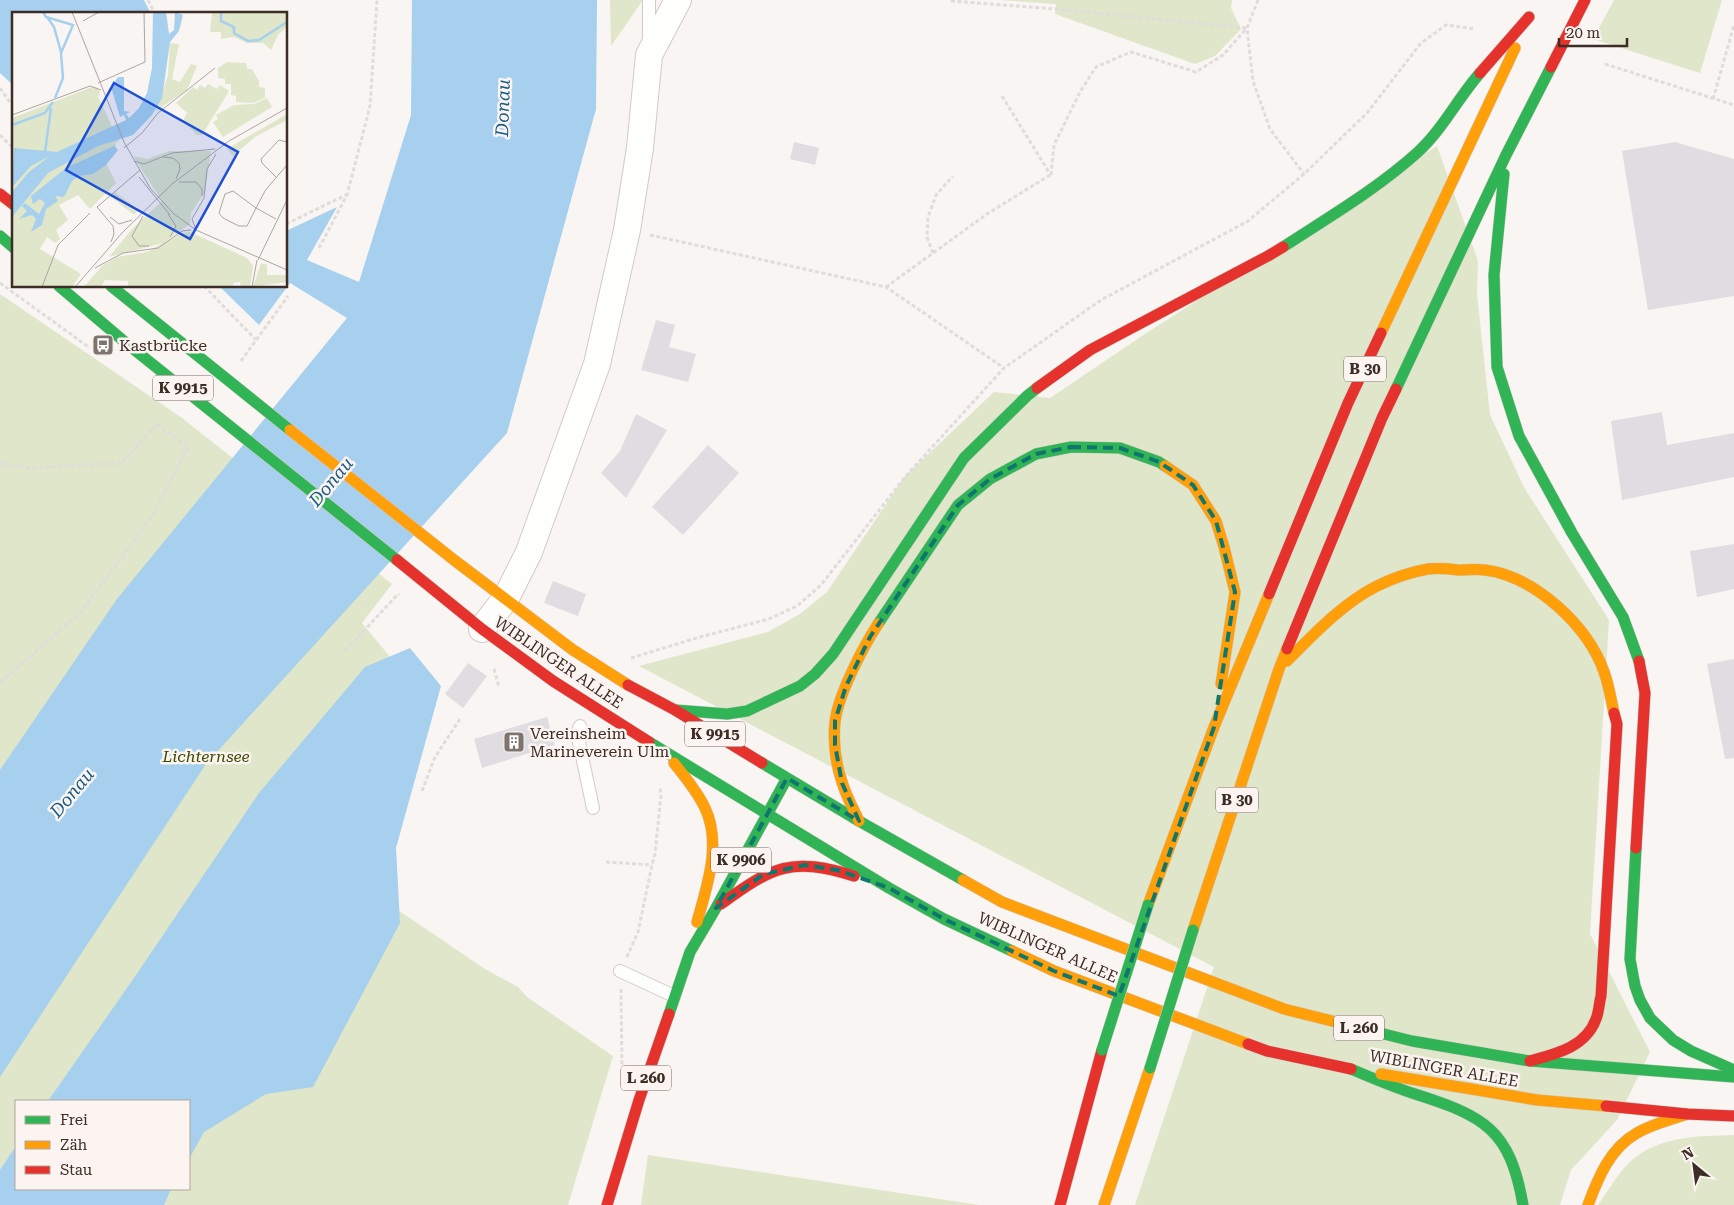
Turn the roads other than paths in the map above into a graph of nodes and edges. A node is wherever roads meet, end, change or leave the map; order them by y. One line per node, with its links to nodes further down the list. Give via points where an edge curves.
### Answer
1 (649, 0): 4 (lane)
2 (678, 0): 4 (street)
3 (1585, 0): 5 (main road, B 30)
4 (649, 55): 12 (street, via 640,148 627,230 597,364 530,552)
5 (1506, 155): 14 (main road, B 30, via 1382,418); 30 (main road, via 1494,275 1497,367 1518,436 1623,617 1638,655 1645,694 1630,959 1636,990 1647,1015 1671,1040)
6 (0, 194): 7 (main road)
7 (12, 203)
8 (0, 236): 9 (main road)
9 (12, 246)
10 (61, 288): 13 (main road, WIBLINGER ALLEE / K 9915)
11 (113, 288): 12 (main road, K 9915)
12 (506, 598): 13 (street); 15 (main road, WIBLINGER ALLEE / K 9915, via 573,650)
13 (482, 629): 18 (main road, WIBLINGER ALLEE / K 9915, via 553,681)
14 (1279, 669): 28 (main road, via 1322,626 1369,591 1405,574 1429,569 1486,570 1516,579 1560,608 1594,651 1604,671 1617,724 1601,996 1596,1019 1588,1033 1574,1046); 36 (main road, B 30, bridge)
15 (675, 710): 17 (main road, B 30, via 727,714 747,711 800,686 815,674 833,654 964,458 1027,396 1090,350 1268,256 1376,186 1419,150 1531,12 1348,404); 19 (main road, WIBLINGER ALLEE / K 9915)
16 (580, 726): 20 (lane, via 577,733)
17 (1214, 727): 22 (main road, via 1235,592 1216,521 1193,485 1159,462 1120,448 1072,447 1036,454 990,479 958,505 870,637 846,686 835,721 836,745 842,784); 35 (main road, B 30, bridge, via 1148,905 1102,1050)
18 (667, 753): 21 (main road, WIBLINGER ALLEE / K 9915); 25 (main road, via 707,814 713,837 712,863)
19 (787, 778): 21 (main road, K 9906); 22 (main road, WIBLINGER ALLEE / K 9915)
20 (593, 808)
21 (767, 813): 23 (main road, WIBLINGER ALLEE / K 9915); 24 (main road, K 9906)
22 (859, 821): 28 (main road, WIBLINGER ALLEE / L 260, via 1002,902 1284,1009 1412,1041)
23 (890, 888): 24 (main road, L 260, via 838,870 789,866 764,874); 29 (main road, WIBLINGER ALLEE / L 260, via 944,919 1054,971 1267,1051)
24 (716, 908): 25 (main road, L 260)
25 (690, 952): 27 (main road, L 260)
26 (620, 971): 27 (lane)
27 (674, 996): 34 (main road, L 260)
28 (1530, 1061): 31 (main road, WIBLINGER ALLEE / L 260)
29 (1351, 1069): 32 (main road, WIBLINGER ALLEE / L 260, via 1537,1100); 37 (main road, via 1468,1113 1496,1134 1509,1152 1519,1180)
30 (1734, 1070)
31 (1734, 1077)
32 (1688, 1114): 33 (main road, WIBLINGER ALLEE / L 260); 38 (main road, via 1635,1134 1620,1147 1602,1171)
33 (1734, 1116)
34 (607, 1205)
35 (1060, 1205)
36 (1104, 1205)
37 (1523, 1205)
38 (1588, 1205)

